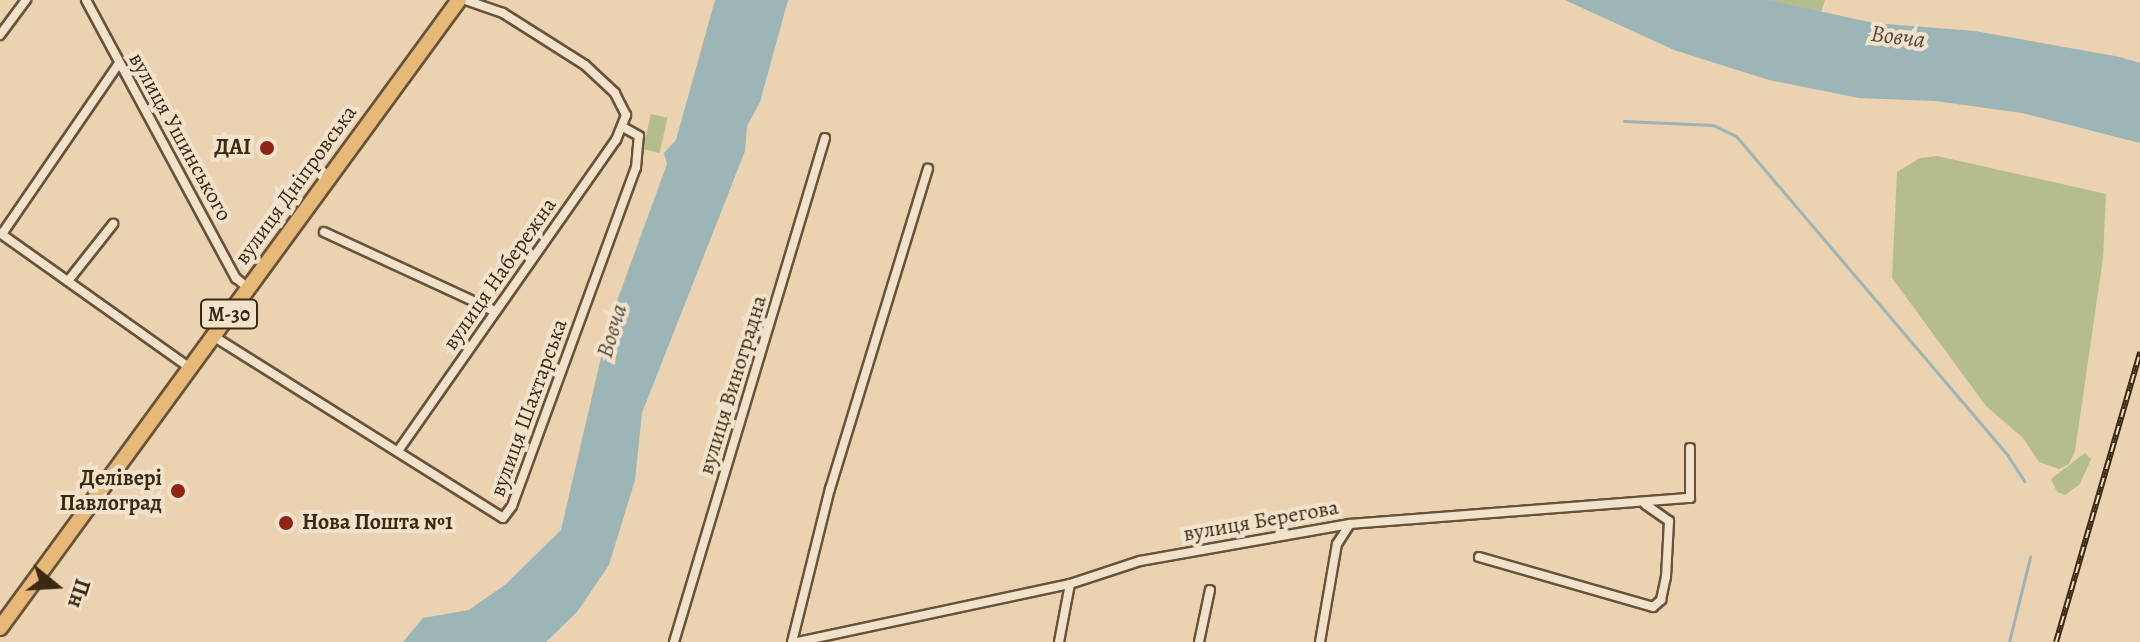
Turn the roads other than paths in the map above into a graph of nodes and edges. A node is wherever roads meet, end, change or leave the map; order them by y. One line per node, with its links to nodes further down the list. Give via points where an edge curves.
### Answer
1 (26, 0): 5 (street)
2 (86, 0): 6 (street, вулиця Ушинського)
3 (459, 0): 14 (highway, вулиця Дніпровська / М-30)
4 (466, 0): 7 (street, вулиця Набережна, via 503,13 585,65 615,93 626,115)
5 (0, 35)
6 (119, 63): 12 (street); 14 (street, вулиця Ушинського, via 236,278)
7 (623, 127): 15 (street, вулиця Набережна); 19 (street, вулиця Шахтарська, via 639,136 636,168 509,514 496,517)
8 (825, 138): 26 (street, вулиця Виноградна)
9 (928, 169): 27 (street, via 830,489)
10 (113, 224): 13 (street)
11 (324, 232): 15 (street)
12 (1, 233): 13 (street)
13 (68, 281): 17 (street)
14 (248, 288): 16 (highway, вулиця Дніпровська / М-30)
15 (495, 311): 19 (street, вулиця Набережна)
16 (213, 336): 17 (highway, вулиця Дніпровська / М-30); 19 (street, вулиця Шахтарська)
17 (190, 368): 25 (highway, вулиця Дніпровська / М-30)
18 (1690, 448): 20 (street, вулиця Берегова, via 1690,498)
19 (398, 451)
20 (1645, 503): 21 (street, вулиця Берегова); 22 (street, via 1669,521 1666,577 1661,600 1653,607)
21 (1350, 524): 23 (street, вулиця Берегова, via 1140,561); 30 (street, via 1337,544)
22 (1479, 557)
23 (1070, 584): 27 (street, вулиця Берегова); 28 (street)
24 (1210, 590): 29 (street)
25 (0, 628)
26 (674, 642)
27 (794, 642)
28 (1059, 642)
29 (1199, 642)
30 (1320, 642)

